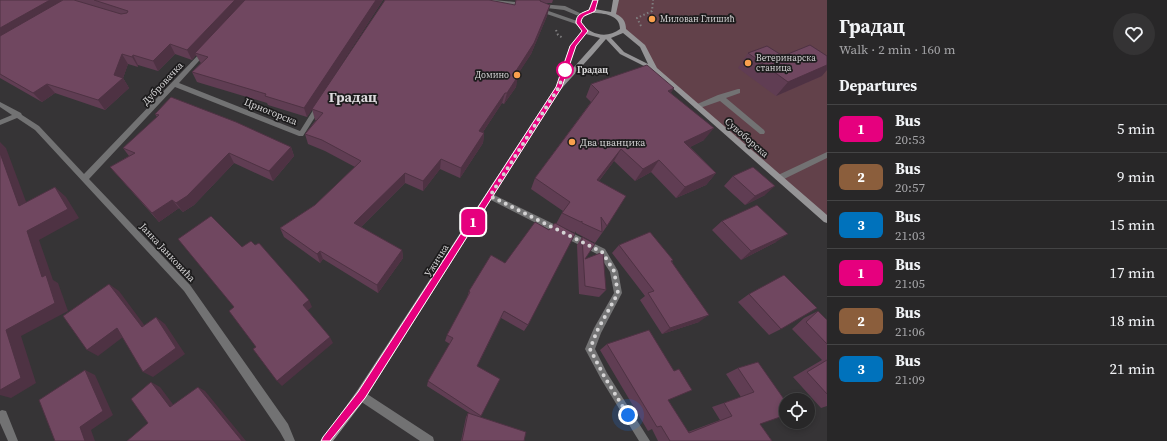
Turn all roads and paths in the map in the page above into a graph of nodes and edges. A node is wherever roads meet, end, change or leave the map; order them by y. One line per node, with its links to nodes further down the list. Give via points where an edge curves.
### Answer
1 (477, 0): 5 (street)
2 (595, 0): 6 (main road)
3 (616, 0): 7 (main road)
4 (653, 0): 11 (path, via 652,11 638,18)
5 (524, 5): 8 (street, via 565,8); 9 (street)
6 (592, 11): 7 (main road); 8 (main road)
7 (613, 14): 10 (main road, Сувоборска, via 622,22)
8 (581, 15): 9 (main road)
9 (578, 23): 12 (main road)
10 (623, 30): 13 (main road, via 614,36); 15 (main road, Сувоборска, via 643,46)
11 (643, 30)
12 (585, 31): 13 (main road); 17 (main road, Ужичка, via 573,46)
13 (606, 37): 15 (main road, Сувоборска, via 622,53); 17 (main road, Ужичка)
14 (211, 45): 16 (street, Дубровачка)
15 (654, 70): 22 (main road, Сувоборска)
16 (175, 84): 20 (street, Црногорска, via 301,134); 27 (street, Дубровачка)
17 (559, 87): 29 (main road, Ужичка)
18 (738, 90): 19 (street)
19 (720, 97): 22 (street); 25 (street)
20 (323, 100)
21 (0, 104): 23 (street, Јанка Јанковића)
22 (697, 107): 28 (main road, Сувоборска)
23 (19, 115): 24 (street); 27 (street, Јанка Јанковића, via 37,128)
24 (0, 123)
25 (762, 132)
26 (827, 155): 28 (street)
27 (85, 178): 34 (street, Јанка Јанковића, via 188,288 284,428)
28 (779, 178): 30 (main road, Сувоборска)
29 (490, 196): 31 (main road, Ужичка); 37 (street, via 602,252 610,264 618,293 590,349)
30 (827, 220)
31 (361, 395): 35 (main road, Ужичка); 36 (street)
32 (2, 415): 33 (street)
33 (13, 441)
34 (290, 441)
35 (326, 441)
36 (429, 441)
37 (645, 441)

